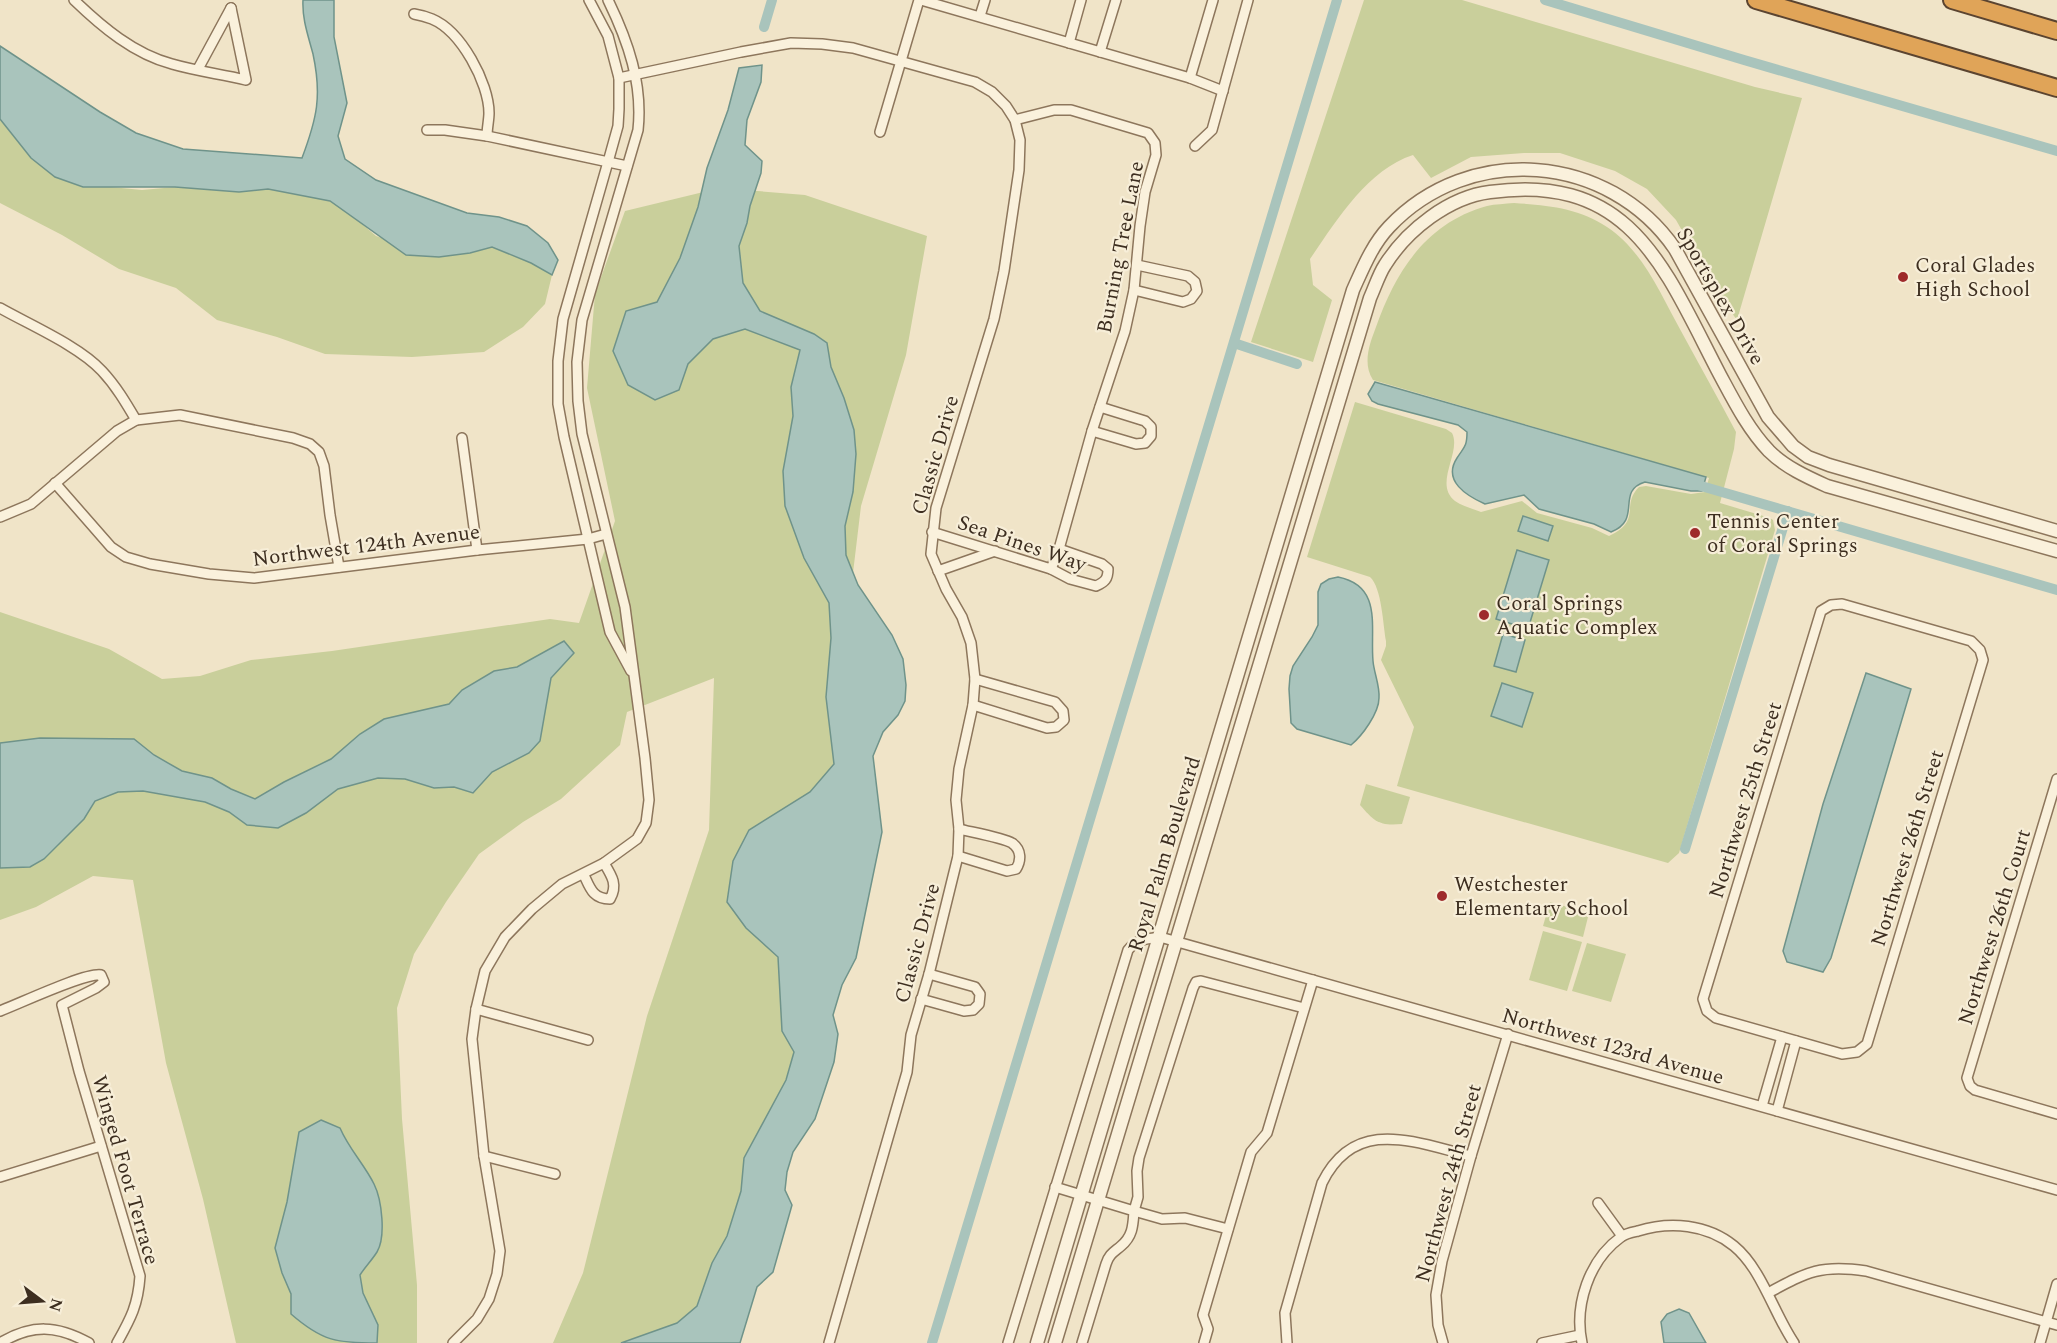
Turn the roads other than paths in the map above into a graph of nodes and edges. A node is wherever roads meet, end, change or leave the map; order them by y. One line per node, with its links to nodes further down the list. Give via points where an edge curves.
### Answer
1 (74, 0): 18 (street, via 114,36 140,51 171,64)
2 (589, 0): 20 (street, via 608,36)
3 (608, 0): 19 (street, via 625,34)
4 (920, 0): 13 (street); 17 (street)
5 (985, 0): 13 (street)
6 (1081, 0): 15 (street)
7 (1116, 0): 16 (street)
8 (1213, 0): 21 (street)
9 (1248, 0): 23 (street)
10 (1755, 0): 22 (highway)
11 (1952, 0): 14 (highway)
12 (414, 14): 27 (street, via 442,25 470,57 487,94)
13 (980, 16): 15 (street)
14 (2057, 31)
15 (1070, 43): 16 (street)
16 (1100, 51): 21 (street)
17 (902, 60): 19 (street, Classic Drive, via 853,48 791,44); 24 (street, Classic Drive, via 975,82 992,92); 26 (street)
18 (198, 69): 18 (street, via 246,80 231,8)
19 (636, 74): 20 (street, Classic Drive); 30 (street, via 640,111)
20 (619, 78): 29 (street, via 618,126)
21 (1190, 78): 23 (street)
22 (2057, 88)
23 (1223, 91): 28 (street, via 1212,130)
24 (1015, 120): 31 (street, Burning Tree Lane, via 1071,110 1148,133 1155,143 1156,155 1145,192); 43 (street, Classic Drive, via 1020,140 1019,170 1004,271)
25 (427, 130): 27 (street)
26 (880, 132)
27 (487, 136): 29 (street)
28 (1195, 146)
29 (608, 162): 30 (street); 45 (street, via 563,319 558,361 558,404)
30 (627, 166): 44 (street, via 582,320 577,362 582,434)
31 (1137, 265): 32 (street, Burning Tree Lane); 32 (street, via 1188,276 1196,282 1197,291 1183,302)
32 (1134, 290): 36 (street, Burning Tree Lane, via 1125,332)
33 (1, 310): 37 (street, via 75,350 101,369)
34 (1327, 375): 42 (street, Sportsplex Drive, via 1353,290 1368,257 1388,228 1416,203 1445,186 1478,174 1512,169 1574,176 1625,200 1663,232 1768,417 1793,446 1829,465); 62 (street, Royal Palm Boulevard)
35 (1345, 380): 49 (street, Sportsplex Drive, via 1370,298 1384,266 1404,240 1454,203 1483,193 1542,188 1593,203 1617,216 1637,235 1663,267 1750,427 1786,464 1827,486); 63 (street, Royal Palm Boulevard)
36 (1100, 407): 38 (street, Burning Tree Lane); 38 (street, via 1145,421 1151,427 1151,436 1145,443 1136,444)
37 (136, 420): 40 (street); 50 (street, via 180,415 310,444 319,452 324,466)
38 (1092, 431): 46 (street, Burning Tree Lane)
39 (462, 438): 47 (street)
40 (55, 483): 41 (street, via 31,504); 50 (street, Northwest 124th Avenue, via 111,548 126,557 209,574 254,578)
41 (0, 517)
42 (2057, 531)
43 (932, 532): 48 (street, Sea Pines Way); 52 (street, Classic Drive, via 931,554)
44 (606, 534): 45 (street, Northwest 124th Avenue); 54 (street, via 625,607)
45 (588, 539): 47 (street, Northwest 124th Avenue); 54 (street, via 610,632)
46 (1059, 549): 51 (street, Burning Tree Lane); 51 (street, Sea Pines Way, via 1102,564 1108,577 1096,586)
47 (477, 550): 50 (street, Northwest 124th Avenue)
48 (994, 551): 51 (street, Sea Pines Way); 52 (street)
49 (2057, 551)
50 (339, 567)
51 (1051, 569)
52 (938, 572): 55 (street, Classic Drive, via 971,643)
53 (1980, 650): 71 (street, Northwest 25th Street, via 1971,641 1842,604 1821,611 1703,999 1707,1011 1716,1018); 73 (street, Northwest 26th Street, via 1983,660 1867,1044 1857,1052 1842,1054)
54 (634, 676): 60 (street, via 649,800 646,823 637,839)
55 (975, 679): 56 (street, Classic Drive); 56 (street, via 1055,702 1064,711 1064,720 1047,729)
56 (973, 705): 58 (street, Classic Drive, via 959,769)
57 (2057, 779): 76 (street, Northwest 26th Court, via 1967,1078 1975,1090)
58 (959, 829): 59 (street, Classic Drive); 59 (street, via 1012,843 1019,851 1020,861 1016,869 1007,871)
59 (958, 856): 64 (street, Classic Drive)
60 (604, 863): 61 (street); 61 (street, via 614,880 615,891 610,899 592,893)
61 (584, 874): 68 (street, via 562,885 505,937 485,971)
62 (1160, 937): 63 (street, Northwest 123rd Avenue); 82 (street, via 1136,941 1128,950); 84 (street, Royal Palm Boulevard)
63 (1176, 942): 65 (street, Northwest 123rd Avenue); 85 (street, Royal Palm Boulevard)
64 (929, 974): 66 (street, Classic Drive); 66 (street, via 975,987 980,994 979,1004 964,1011)
65 (1313, 980): 67 (street); 70 (street, Northwest 123rd Avenue)
66 (921, 999): 99 (street, Classic Drive, via 911,1035 908,1072)
67 (1305, 1008): 87 (street, via 1205,981 1196,982 1139,1158); 88 (street, via 1267,1133 1251,1152)
68 (476, 1010): 72 (street); 78 (street, via 472,1039)
69 (0, 1011): 77 (street, Winged Foot Terrace, via 76,980 102,975 104,982 62,1005)
70 (1508, 1034): 74 (street, Northwest 123rd Avenue); 79 (street, Northwest 24th Street)
71 (1782, 1037): 73 (street); 74 (street)
72 (588, 1040)
73 (1796, 1041): 75 (street)
74 (1762, 1106): 75 (street, Northwest 123rd Avenue)
75 (1777, 1111): 83 (street, Northwest 123rd Avenue)
76 (2057, 1114)
77 (100, 1146): 81 (street); 97 (street, Winged Foot Terrace, via 140,1276 131,1318)
78 (484, 1156): 80 (street); 98 (street, via 500,1251 497,1274 477,1319)
79 (1471, 1156): 105 (street, via 1382,1138 1349,1148 1330,1167 1285,1313); 106 (street, Northwest 24th Street, via 1436,1295)
80 (555, 1174)
81 (0, 1177)
82 (1055, 1187): 84 (street); 100 (street)
83 (2057, 1190)
84 (1082, 1195): 85 (street); 101 (street, Royal Palm Boulevard)
85 (1098, 1200): 87 (street); 102 (street, Royal Palm Boulevard)
86 (1598, 1203): 89 (street)
87 (1134, 1211): 88 (street); 103 (street, via 1131,1233 1106,1264)
88 (1228, 1229): 104 (street, via 1203,1315 1208,1329)
89 (1622, 1236): 91 (street, via 1652,1226 1672,1225 1692,1226 1716,1235 1735,1247); 94 (street, via 1591,1273 1582,1298)
90 (2057, 1284): 92 (street)
91 (1767, 1293): 92 (street, via 1800,1275 1842,1267); 108 (street)
92 (2046, 1322): 93 (street); 109 (street)
93 (2057, 1325)
94 (1581, 1339): 107 (street)
95 (0, 1342): 96 (street, via 34,1329 56,1329)
96 (89, 1343)
97 (117, 1343)
98 (453, 1343)
99 (828, 1343)
100 (1008, 1343)
101 (1037, 1343)
102 (1055, 1343)
103 (1082, 1343)
104 (1204, 1343)
105 (1287, 1343)
106 (1443, 1343)
107 (1542, 1343)
108 (1794, 1343)
109 (2040, 1343)

